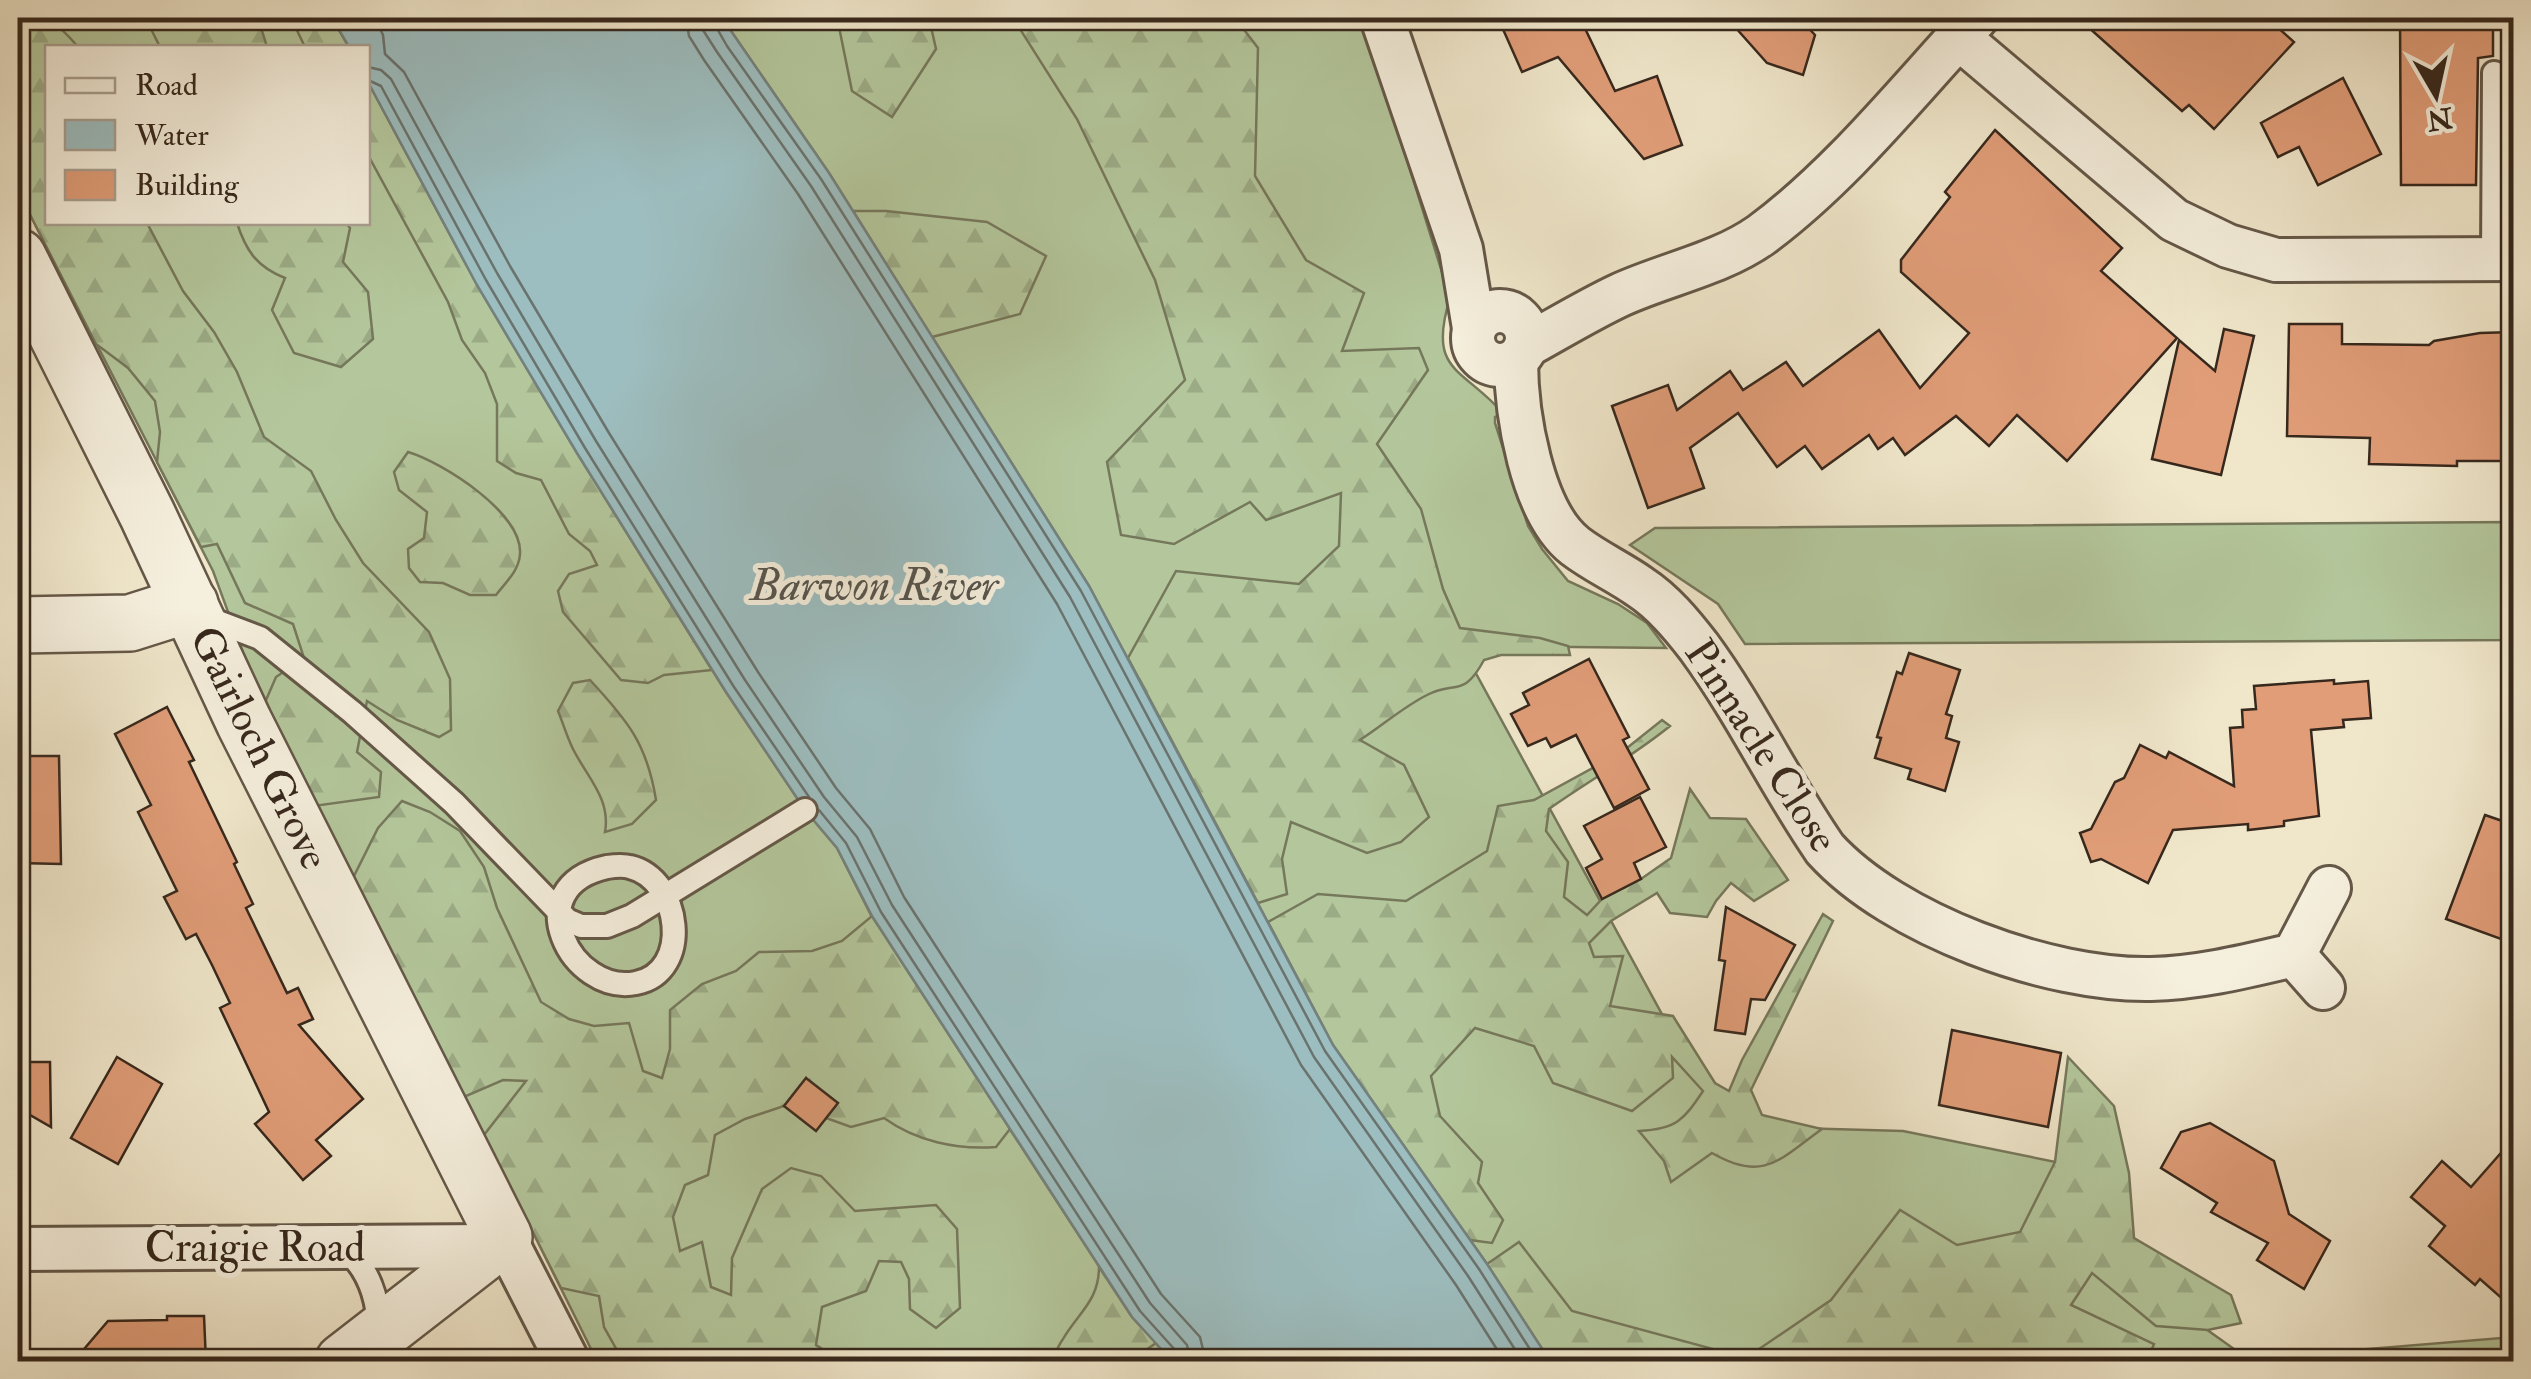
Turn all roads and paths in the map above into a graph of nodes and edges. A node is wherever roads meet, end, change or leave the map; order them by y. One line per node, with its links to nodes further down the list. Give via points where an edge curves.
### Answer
1 (1382, 18): 6 (street, Pinnacle Close, via 1461,248)
2 (1967, 27): 5 (street, via 2174,220 2228,246 2276,260); 6 (street, via 1813,190 1759,236)
3 (2494, 73): 5 (lane)
4 (18, 257): 7 (street, Gairloch Grove)
5 (2504, 260)
6 (1502, 336): 13 (street, Pinnacle Close, via 1545,503 1571,543 1640,587 1699,648 1844,870 1972,941 2032,964 2149,979)
7 (192, 608): 8 (street, via 130,623); 12 (lane, via 260,638 352,712 454,803); 15 (street, Gairloch Grove)
8 (18, 626)
9 (806, 810): 11 (lane)
10 (2329, 888): 13 (street)
11 (664, 898): 12 (lane, via 607,926 582,926); 12 (lane, via 642,872 607,867 574,880); 12 (lane, via 674,928 670,958 634,984 605,982 582,966)
12 (558, 913)
13 (2294, 956): 14 (street)
14 (2323, 988)
15 (498, 1242): 16 (street, Craigie Road); 18 (street); 19 (street)
16 (344, 1248): 17 (street, Craigie Road); 18 (lane, via 367,1275 377,1309)
17 (18, 1250)
18 (360, 1348)
19 (568, 1362)

